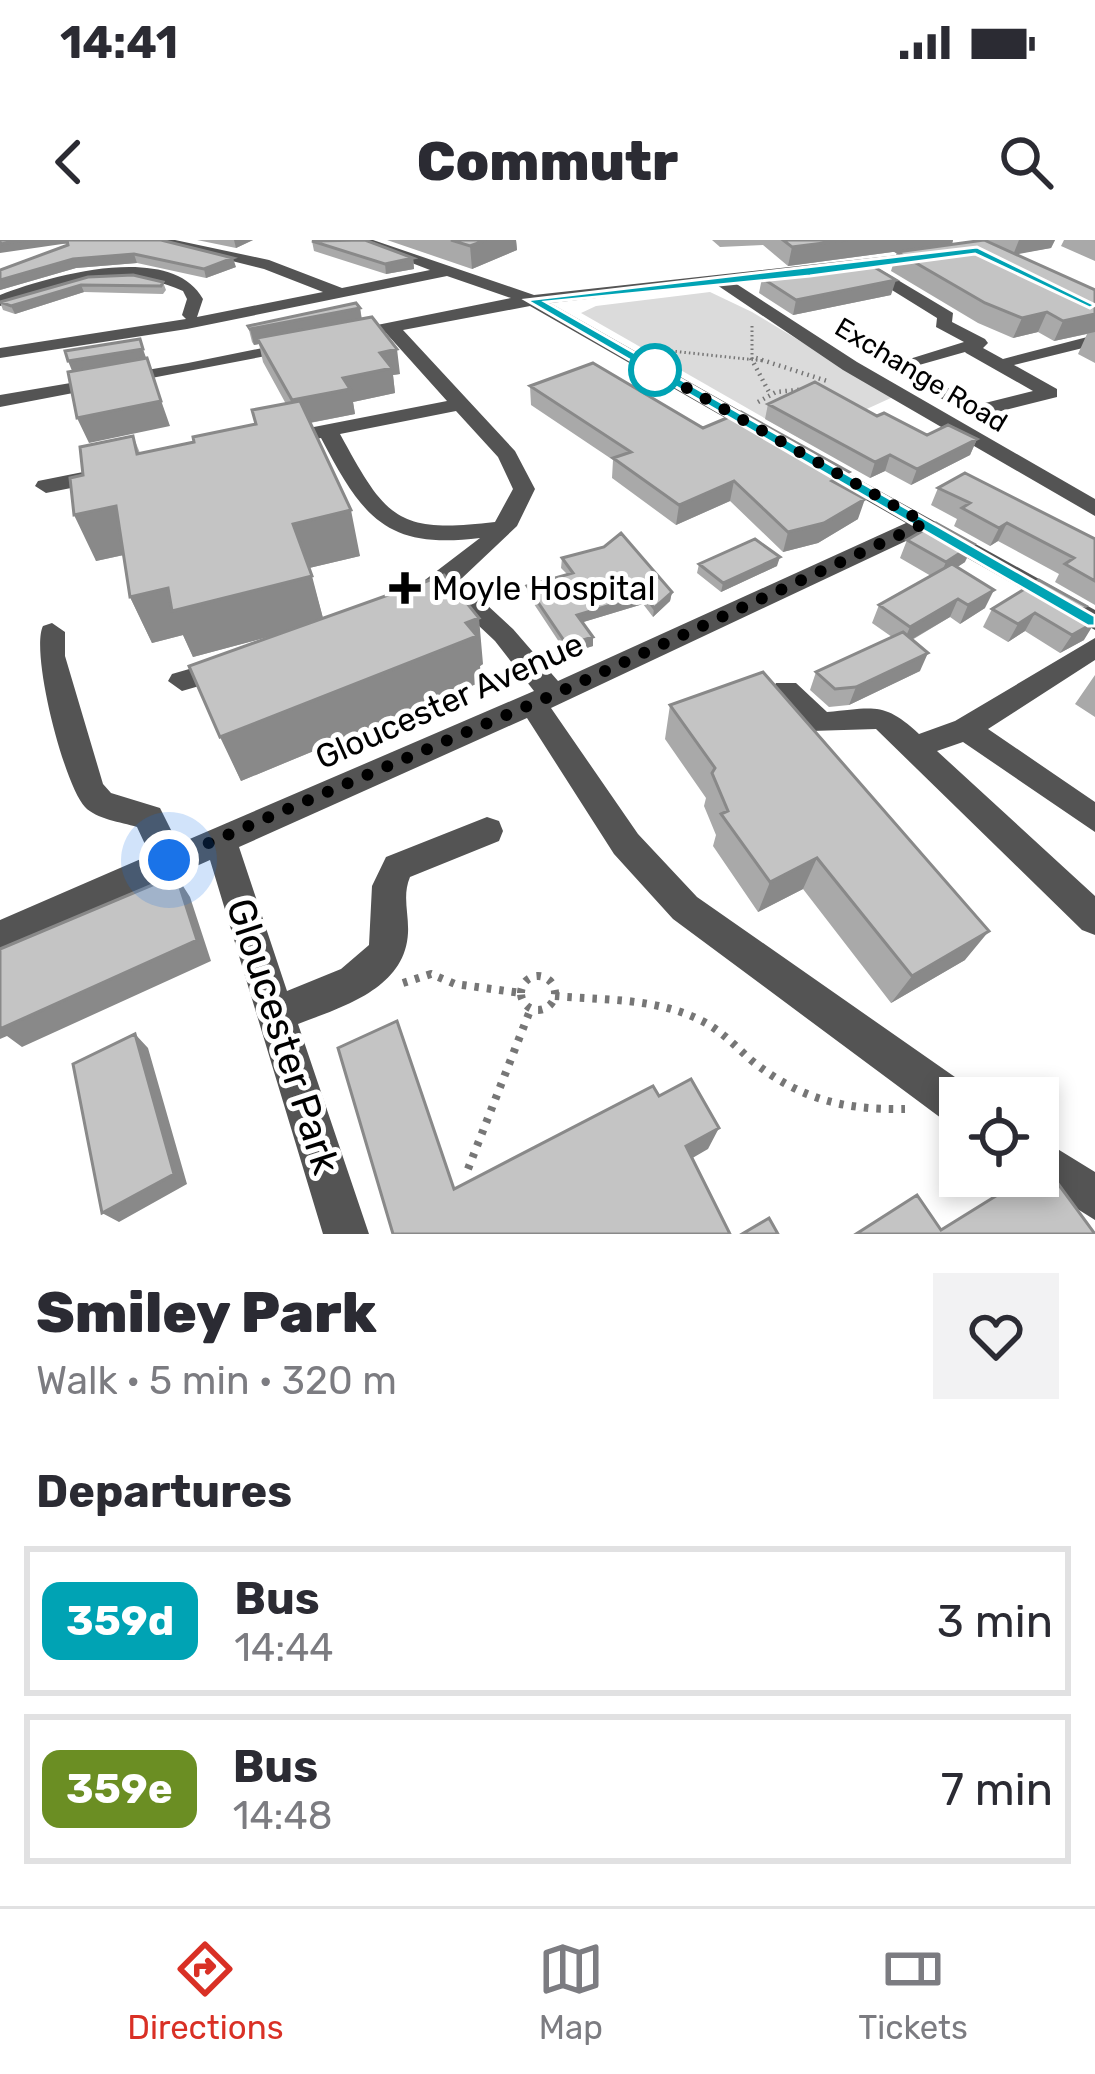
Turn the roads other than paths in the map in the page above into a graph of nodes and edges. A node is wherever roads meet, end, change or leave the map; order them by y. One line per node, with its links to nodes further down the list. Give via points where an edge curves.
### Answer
1 (155, 240): 7 (street)
2 (359, 240): 5 (street)
3 (960, 253): 4 (street)
4 (864, 266): 6 (street); 15 (street, via 947,317 942,323 979,343)
5 (449, 271): 7 (street); 9 (street)
6 (723, 282): 8 (street); 19 (street, Exchange Road)
7 (341, 292): 16 (street)
8 (596, 295): 9 (street); 12 (street)
9 (532, 300): 12 (street); 13 (street)
10 (0, 301): 11 (street, via 72,279 146,276 190,288)
11 (190, 316)
12 (563, 318): 27 (street)
13 (390, 327): 20 (street, via 190,379); 21 (street)
14 (1095, 340): 17 (street)
15 (972, 349): 18 (street, via 896,366); 18 (street, via 1050,393 974,412)
16 (0, 353)
17 (1011, 360)
18 (938, 391): 19 (street)
19 (908, 399): 26 (street, Exchange Road)
20 (0, 400)
21 (461, 404): 22 (street); 28 (street, via 522,479 523,499)
22 (328, 430): 23 (street); 28 (street, via 370,504 392,526 431,536)
23 (257, 445)
24 (140, 468): 25 (street)
25 (46, 486)
26 (1095, 509)
27 (925, 523): 31 (street); 37 (street, Gloucester Avenue)
28 (500, 529): 29 (street)
29 (445, 580): 30 (street); 37 (street, via 504,635)
30 (392, 610)
31 (1095, 621)
32 (52, 632): 43 (street, via 51,656 89,789 100,803 148,817)
33 (1095, 647): 38 (street)
34 (260, 658): 35 (street)
35 (182, 681)
36 (787, 690): 39 (street, via 821,723 883,718)
37 (543, 699): 42 (street, Gloucester Avenue); 47 (street, via 596,802 664,889)
38 (966, 729): 39 (street); 40 (street)
39 (914, 748): 44 (street)
40 (1095, 819)
41 (487, 831): 46 (street, via 398,867 386,892 392,936 385,958)
42 (220, 839): 43 (street, Gloucester Avenue); 46 (street, Gloucester Park)
43 (169, 860): 45 (street, Gloucester Avenue)
44 (1095, 920)
45 (0, 937)
46 (279, 1013): 50 (street, Gloucester Park)
47 (939, 1092)
48 (1059, 1173): 49 (street)
49 (1095, 1198)
50 (346, 1234)

